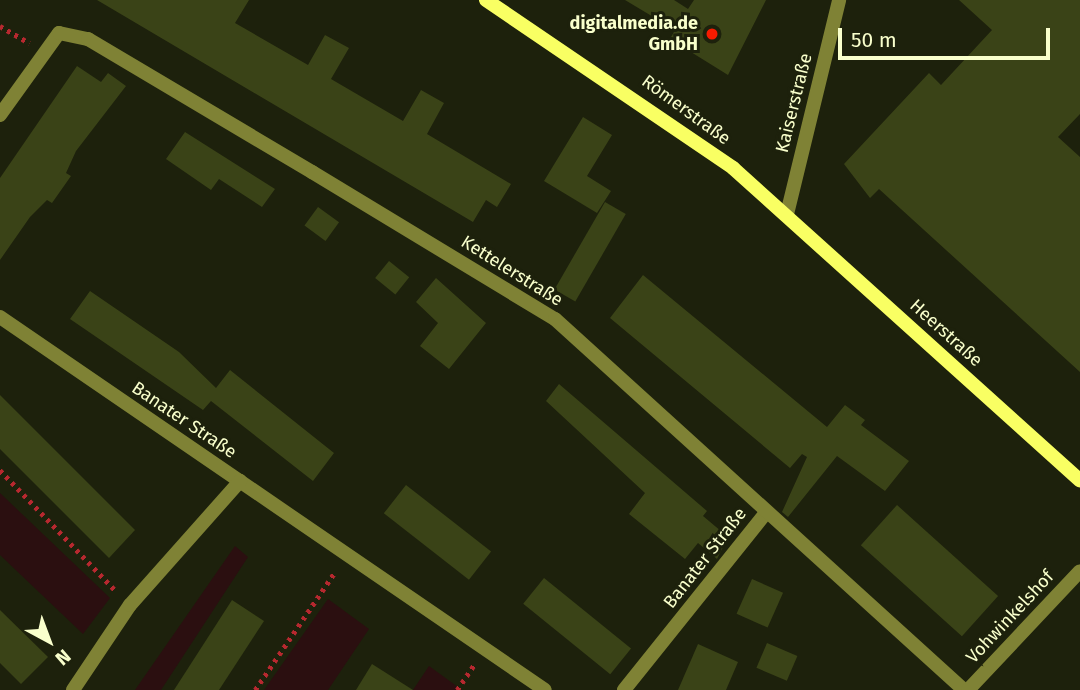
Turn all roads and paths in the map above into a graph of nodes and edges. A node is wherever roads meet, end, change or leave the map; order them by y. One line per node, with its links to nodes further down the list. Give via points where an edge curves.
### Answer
1 (486, 0): 6 (main road, Römerstraße, via 669,120)
2 (839, 0): 6 (street, Kaiserstraße)
3 (0, 26): 4 (path)
4 (42, 50): 5 (street, Kettelerstraße); 11 (street, Kettelerstraße, via 59,33 88,39 555,319)
5 (0, 115)
6 (787, 214): 9 (main road, Heerstraße)
7 (0, 317): 10 (street, Banater Straße)
8 (0, 470): 14 (path)
9 (1080, 480)
10 (240, 481): 12 (street, Banater Straße); 14 (street)
11 (764, 515): 20 (street, Banater Straße); 21 (street, Kettelerstraße)
12 (347, 555): 15 (street, Banater Straße); 17 (path)
13 (1080, 571): 21 (street, Vohwinkelshof)
14 (130, 605): 16 (street)
15 (485, 649): 18 (path); 19 (street, Banater Straße)
16 (73, 690)
17 (255, 690)
18 (457, 690)
19 (545, 690)
20 (624, 690)
21 (966, 690)

